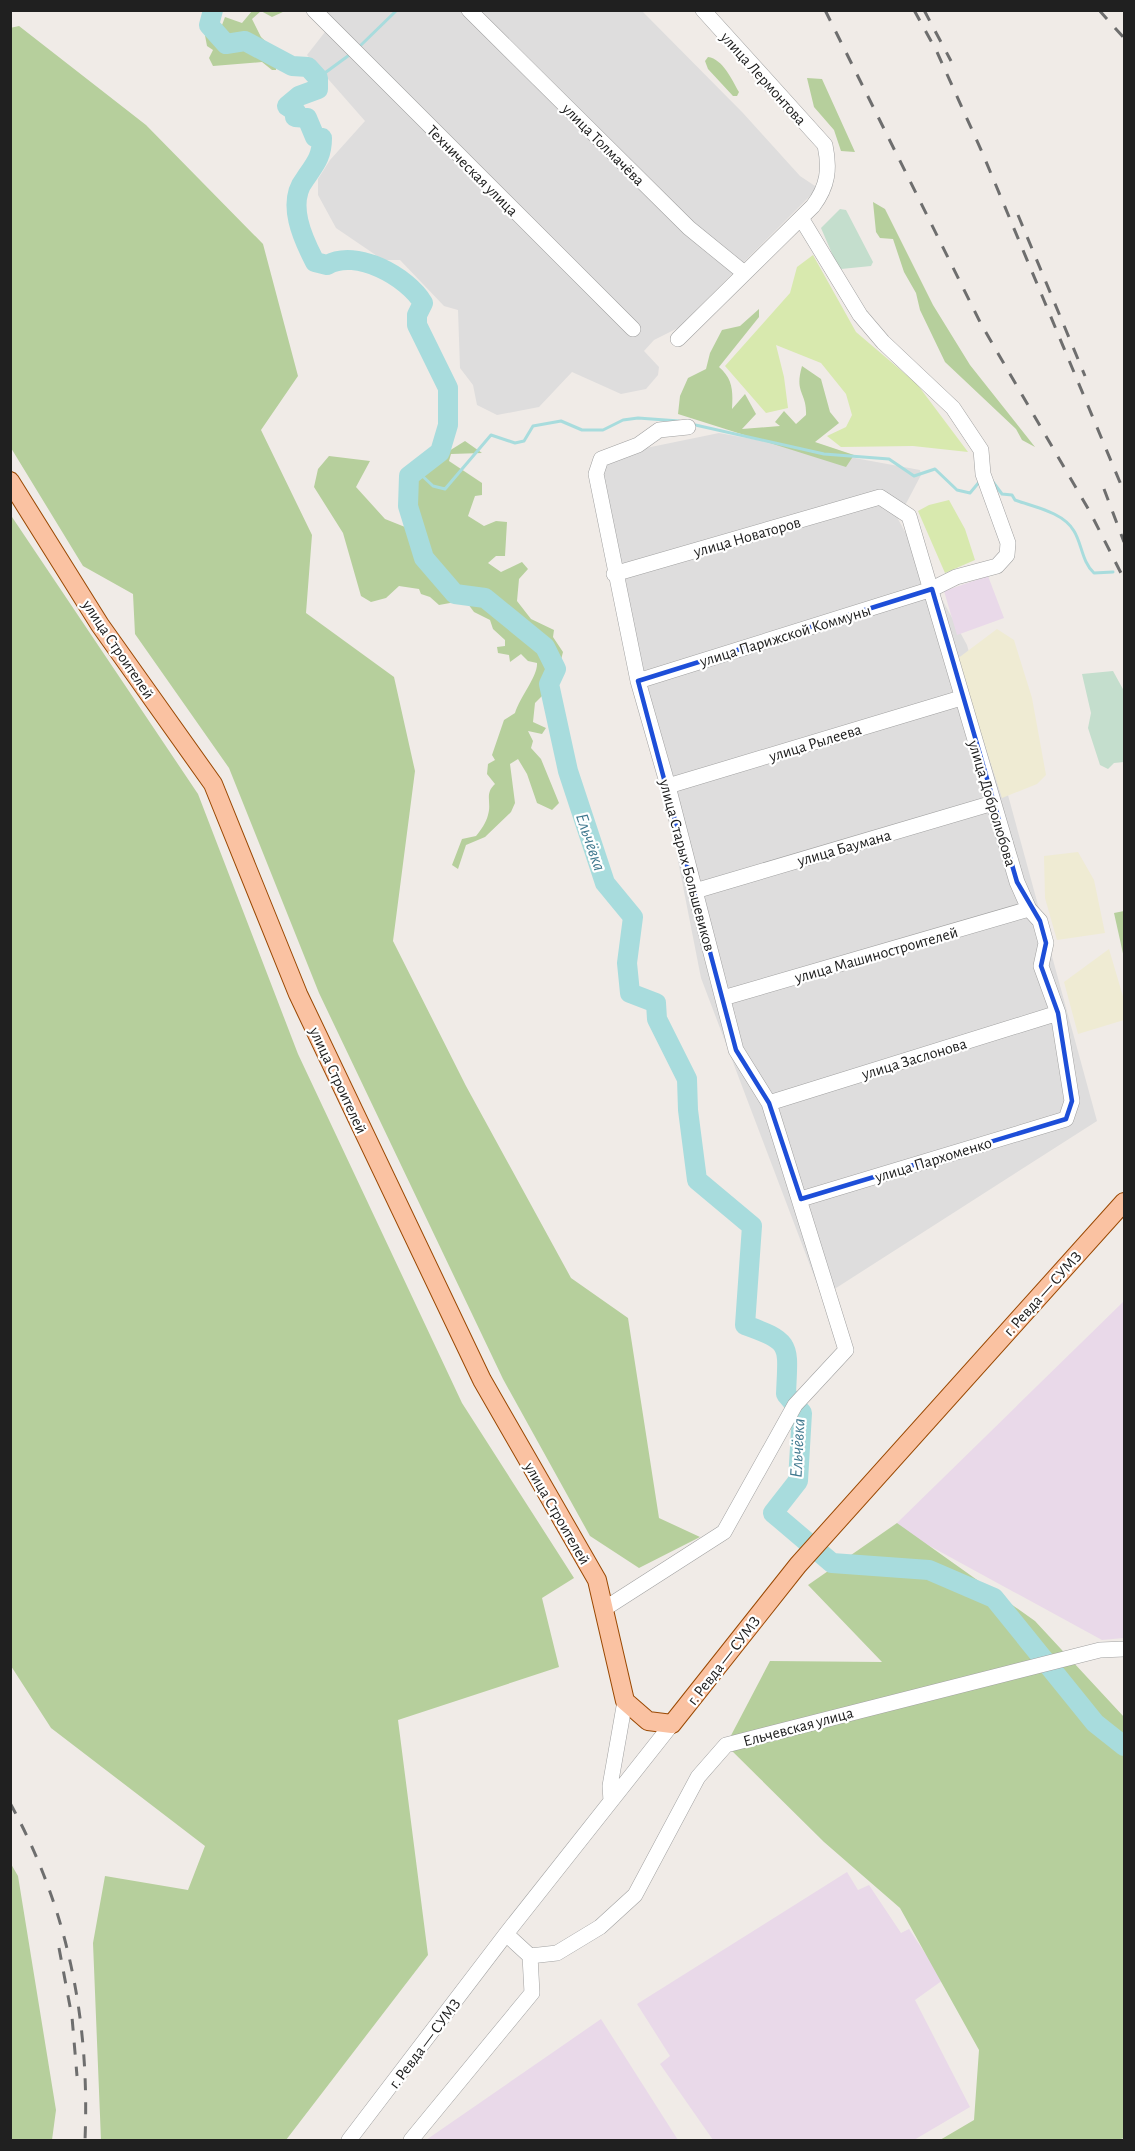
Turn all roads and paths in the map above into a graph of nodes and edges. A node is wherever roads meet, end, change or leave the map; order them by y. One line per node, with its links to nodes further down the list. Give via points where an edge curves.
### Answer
1 (314, 10): 6 (street, Техническая улица)
2 (469, 10): 5 (street, улица Толмачёва, via 689,228)
3 (703, 10): 4 (street, улица Лермонтова, via 825,145 825,188)
4 (801, 218): 5 (street); 12 (street, улица Парижской Коммуны, via 861,315 953,408 981,450 983,474 1008,543 1006,555 997,566 956,577)
5 (743, 272): 7 (street)
6 (633, 329)
7 (678, 339)
8 (688, 427): 11 (street, улица Старых Большевиков, via 659,430 638,446 601,459 598,464 596,474)
9 (10, 481): 25 (main road, улица Строителей, via 100,625 213,784 303,1005 482,1380 597,1580)
10 (880, 497): 11 (street, улица Новаторов); 12 (street, улица Добролюбова, via 909,516)
11 (614, 574): 13 (street, улица Старых Большевиков)
12 (932, 589): 13 (street, улица Парижской Коммуны); 14 (street, улица Добролюбова)
13 (638, 681): 15 (street, улица Старых Большевиков)
14 (961, 698): 15 (street, улица Рылеева); 16 (street, улица Добролюбова)
15 (668, 786): 17 (street, улица Старых Большевиков)
16 (993, 803): 17 (street, улица Баумана); 18 (street, улица Добролюбова)
17 (695, 891): 19 (street, улица Старых Большевиков)
18 (1029, 909): 19 (street, улица Машиностроителей); 20 (street, улица Добролюбова, via 1040,921 1046,943 1041,966)
19 (723, 998): 21 (street, улица Старых Большевиков, via 736,1050)
20 (1058, 1013): 21 (street, улица Заслонова); 22 (street, улица Добролюбова, via 1072,1101)
21 (769, 1103): 23 (street, улица Старых Большевиков)
22 (1066, 1119): 23 (street, улица Пархоменко)
23 (801, 1199): 25 (street, улица Старых Большевиков, via 846,1350 795,1405 724,1532)
24 (1125, 1202): 28 (main road, г. Ревда — СУМЗ, via 798,1565)
25 (604, 1609): 27 (main road, улица Строителей)
26 (1125, 1649): 31 (street, Ельчевская улица, via 1100,1650 726,1745 698,1778 635,1894 600,1927 557,1953)
27 (626, 1701): 28 (main road, via 648,1721); 29 (street, улица Строителей, via 610,1786)
28 (672, 1724): 29 (street, г. Ревда — СУМЗ)
29 (611, 1801): 30 (street, г. Ревда — СУМЗ)
30 (506, 1934): 31 (street); 32 (street, г. Ревда — СУМЗ)
31 (530, 1956): 33 (street, via 532,1993)
32 (349, 2140)
33 (411, 2140)

